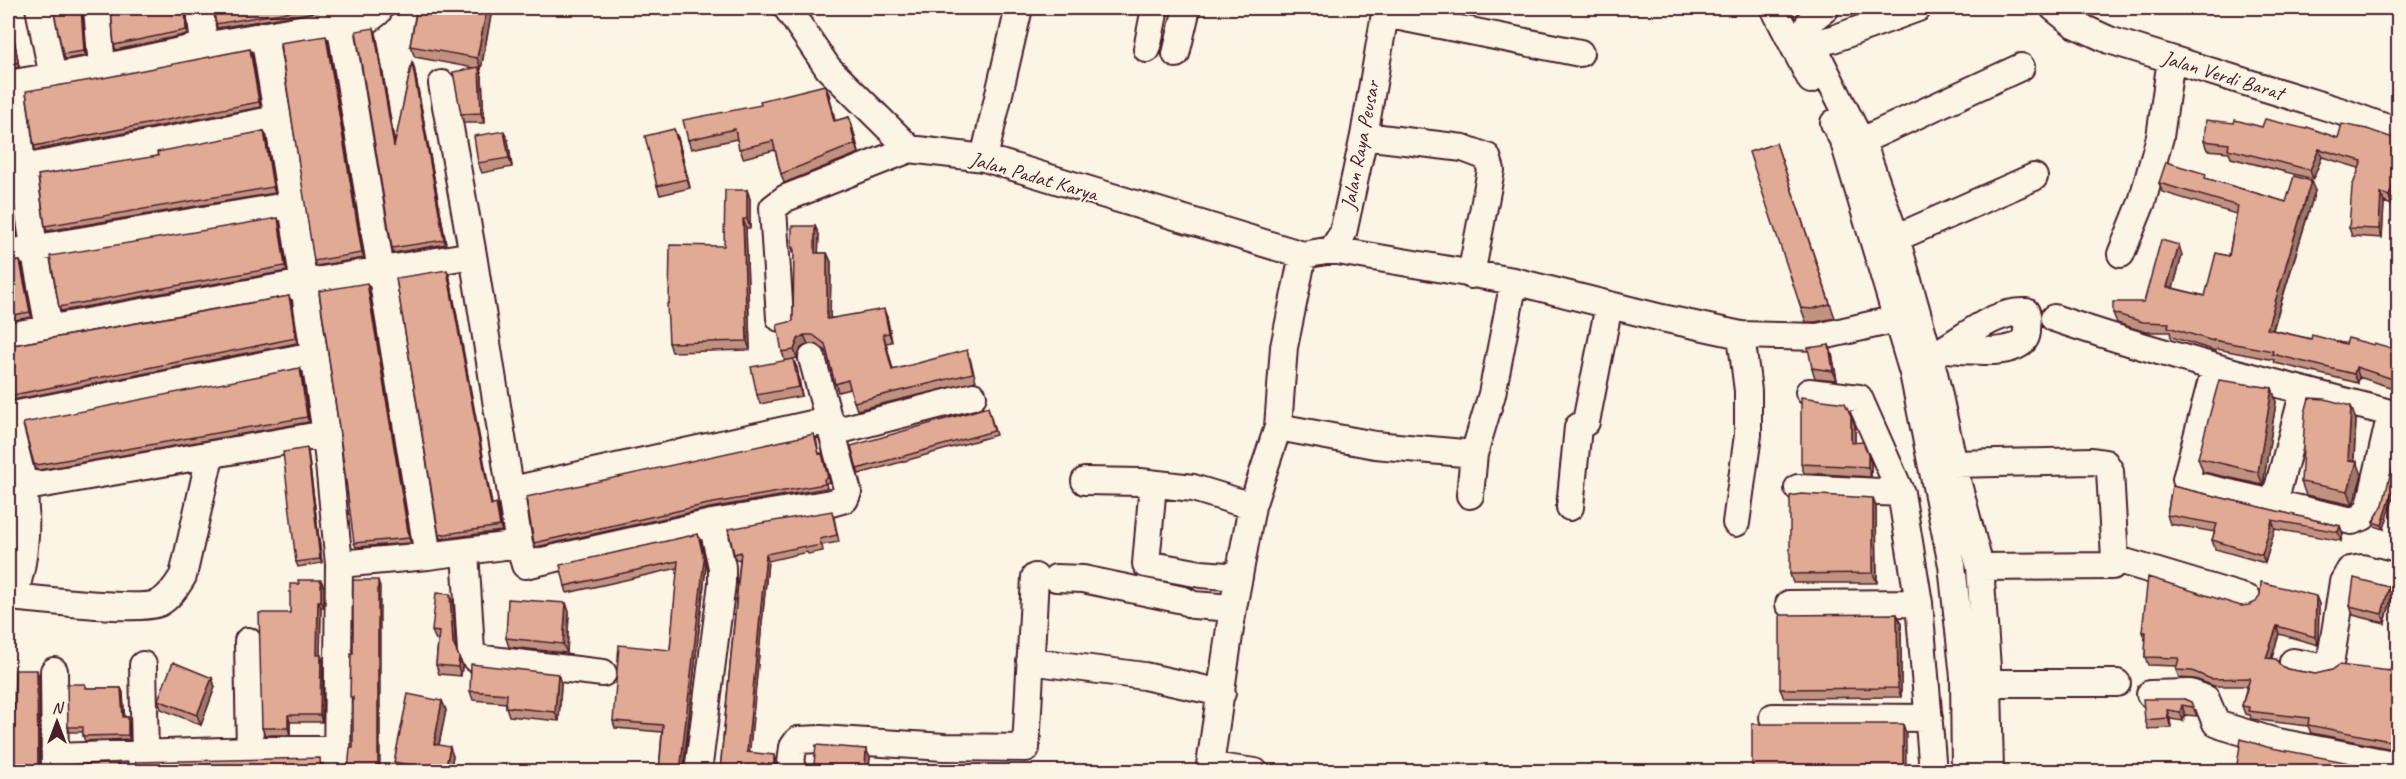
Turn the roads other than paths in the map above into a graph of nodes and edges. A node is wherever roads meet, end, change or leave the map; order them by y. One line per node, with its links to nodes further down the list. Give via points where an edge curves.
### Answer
1 (39, 8): 22 (street)
2 (97, 8): 21 (street)
3 (200, 8): 17 (street)
4 (379, 8): 12 (street, via 368,20)
5 (787, 8): 29 (street, via 828,68)
6 (1018, 8): 30 (street)
7 (1774, 8): 48 (street, via 1844,142)
8 (1826, 8): 16 (street, via 1808,24)
9 (1918, 8): 16 (street)
10 (2054, 8): 19 (street, Jalan Verdi Barat, via 2074,24 2109,40)
11 (1386, 11): 18 (street); 27 (street, Jalan Raya Peusar)
12 (340, 22): 15 (street); 41 (street)
13 (1151, 28): 14 (street)
14 (1181, 31)
15 (264, 36): 17 (street); 25 (street)
16 (1812, 44): 28 (street)
17 (204, 46): 21 (street)
18 (1580, 53)
19 (2171, 59): 26 (street, Jalan Verdi Barat); 38 (street, via 2160,137 2142,202)
20 (2021, 67): 28 (street)
21 (102, 68): 22 (street)
22 (53, 77): 23 (street)
23 (9, 84): 31 (street)
24 (442, 84): 39 (street)
25 (277, 119): 31 (street); 33 (street)
26 (2398, 132)
27 (1364, 136): 36 (street, Jalan Raya Peusar, via 1342,232); 42 (street, via 1463,148 1487,157 1491,170)
28 (1860, 141): 34 (street)
29 (910, 149): 30 (street, Jalan Padat Karya); 46 (street, via 786,198 772,208)
30 (984, 158): 40 (street, Jalan Padat Karya)
31 (15, 170): 35 (street)
32 (2034, 177): 34 (street)
33 (292, 205): 35 (street); 44 (street)
34 (1896, 238): 66 (street, via 1938,353)
35 (34, 248): 37 (street); 49 (street)
36 (1332, 250): 40 (street); 42 (street)
37 (8, 254)
38 (2121, 254)
39 (473, 255): 41 (street); 71 (street)
40 (1303, 255): 62 (street, via 1284,347)
41 (382, 271): 44 (street); 81 (street)
42 (1471, 275): 43 (street)
43 (1514, 281): 45 (street); 64 (street, via 1492,394)
44 (304, 283): 49 (street); 52 (street)
45 (1609, 305): 50 (street); 76 (street, via 1586,422 1578,427)
46 (780, 318)
47 (2054, 318): 54 (street)
48 (1897, 319): 50 (street, via 1818,337); 114 (street, via 1912,373 1954,582 1964,677)
49 (49, 328): 51 (street)
50 (1741, 334): 78 (street, via 1748,435)
51 (8, 336)
52 (314, 355): 59 (street); 63 (street)
53 (812, 358): 61 (street)
54 (2215, 368): 55 (street); 74 (street, via 2186,479 2189,484)
55 (2304, 391): 58 (street); 74 (street)
56 (1809, 392): 72 (street, via 1859,398)
57 (973, 396): 61 (street)
58 (2395, 414): 74 (street, via 2370,506 2363,517 2352,521)
59 (8, 416)
60 (8, 421): 67 (street)
61 (831, 426): 71 (street); 77 (street, via 848,492 845,499)
62 (1278, 427): 64 (street, via 1375,445); 75 (street)
63 (326, 434): 65 (street); 83 (street)
64 (1474, 454): 73 (street)
65 (210, 456): 67 (street, via 38,485); 87 (street, via 183,576 165,599 136,607 20,598)
66 (1953, 464): 82 (street, via 2105,463 2110,471); 84 (street)
67 (23, 481): 87 (street, via 25,546)
68 (1085, 481): 69 (street)
69 (1153, 484): 75 (street, via 1193,488); 85 (street, via 1146,564)
70 (1798, 488): 72 (street)
71 (512, 490): 79 (street)
72 (1901, 493): 89 (street)
73 (1470, 495)
74 (2274, 503)
75 (1252, 506): 85 (street)
76 (1570, 507)
77 (712, 523): 79 (street, via 525,565); 110 (street, via 722,583)
78 (1736, 523)
79 (519, 544): 80 (street)
80 (465, 551): 81 (street); 97 (street, via 471,651 475,658)
81 (428, 556): 83 (street)
82 (2115, 559): 84 (street, via 2109,568); 88 (street)
83 (339, 564): 106 (street)
84 (1980, 567): 98 (street)
85 (1239, 577): 91 (street)
86 (2398, 577): 94 (street, via 2362,568 2350,570 2343,582 2330,664 2321,667)
87 (11, 594)
88 (2248, 599)
89 (1918, 603): 90 (street); 103 (street)
90 (1789, 604)
91 (1233, 608): 93 (street, via 1193,605 1083,579 1045,577); 100 (street)
92 (248, 640): 104 (street)
93 (1030, 661): 100 (street, via 1144,676); 111 (street, via 1026,748 798,740 793,747)
94 (2293, 662)
95 (143, 665): 105 (street)
96 (54, 671): 107 (street)
97 (603, 673)
98 (1988, 683): 99 (street); 115 (street)
99 (2117, 683)
100 (1222, 693): 109 (street)
101 (2150, 694): 108 (street, via 2190,693 2206,699 2216,723 2223,726 2273,741)
102 (1773, 717): 103 (street)
103 (1929, 718): 113 (street)
104 (250, 750): 105 (street); 106 (street)
105 (144, 754): 107 (street)
106 (337, 761)
107 (55, 764)
108 (2398, 765)
109 (1209, 769): 112 (street)
110 (698, 771)
111 (790, 771)
112 (1255, 771)
113 (1933, 771)
114 (1965, 771)
115 (1990, 771)

